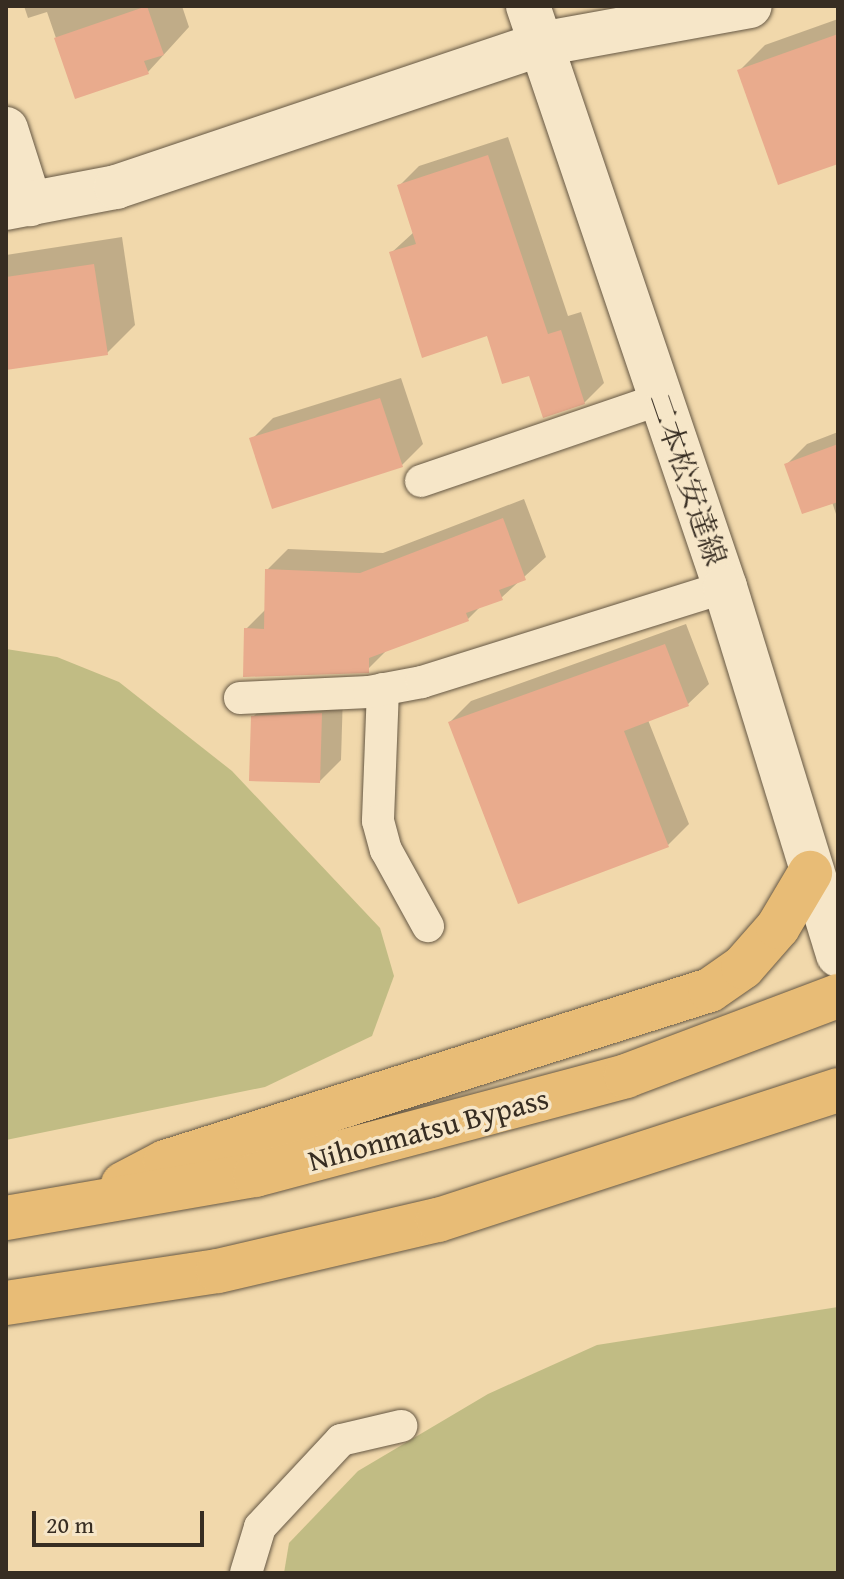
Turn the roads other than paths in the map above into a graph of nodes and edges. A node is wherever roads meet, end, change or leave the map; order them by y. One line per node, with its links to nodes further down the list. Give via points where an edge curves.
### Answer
1 (750, 6): 2 (main road)
2 (534, 25): 4 (main road, via 116,187); 5 (main road, 二本松安達線)
3 (6, 129): 4 (main road)
4 (18, 206)
5 (660, 399): 6 (lane); 7 (main road, 二本松安達線)
6 (421, 481)
7 (725, 587): 8 (lane, via 422,682); 10 (main road, 二本松安達線)
8 (383, 689): 9 (lane); 11 (lane, via 378,821 386,850)
9 (240, 698)
10 (810, 873): 12 (main road, 二本松安達線); 15 (highway, via 778,927 743,967 710,990 165,1162)
11 (428, 926)
12 (838, 955)
13 (838, 996): 15 (highway, Nihonmatsu Bypass, via 626,1076 255,1175)
14 (838, 1090): 17 (highway, via 438,1220 218,1271)
15 (79, 1208): 16 (highway, Nihonmatsu Bypass)
16 (6, 1218)
17 (6, 1303)
18 (401, 1426): 19 (lane, via 341,1440 260,1527)
19 (246, 1573)

